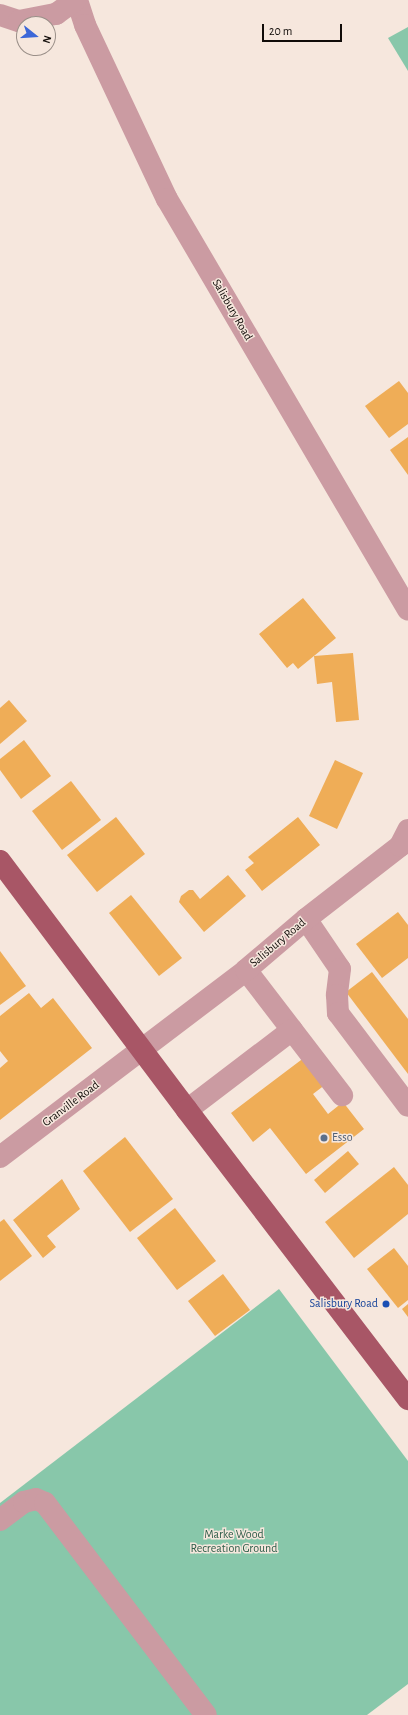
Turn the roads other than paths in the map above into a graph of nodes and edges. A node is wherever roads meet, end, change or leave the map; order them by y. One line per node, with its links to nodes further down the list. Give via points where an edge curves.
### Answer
1 (76, 0): 2 (street, via 56,14 41,17 18,21); 3 (street, Salisbury Road, via 85,25 167,199)
2 (0, 15)
3 (408, 610)
4 (405, 838): 6 (street, Salisbury Road)
5 (0, 861): 9 (main road)
6 (306, 919): 7 (street, Salisbury Road); 11 (street, via 340,969 338,1013)
7 (246, 970): 8 (street); 9 (street, Salisbury Road)
8 (292, 1030): 10 (street); 12 (street)
9 (141, 1050): 12 (main road); 13 (street, Granville Road)
10 (342, 1095)
11 (408, 1106)
12 (187, 1110): 14 (main road)
13 (0, 1157)
14 (408, 1399)
15 (0, 1520): 16 (street, via 24,1502 36,1499 45,1503)
16 (206, 1715)

